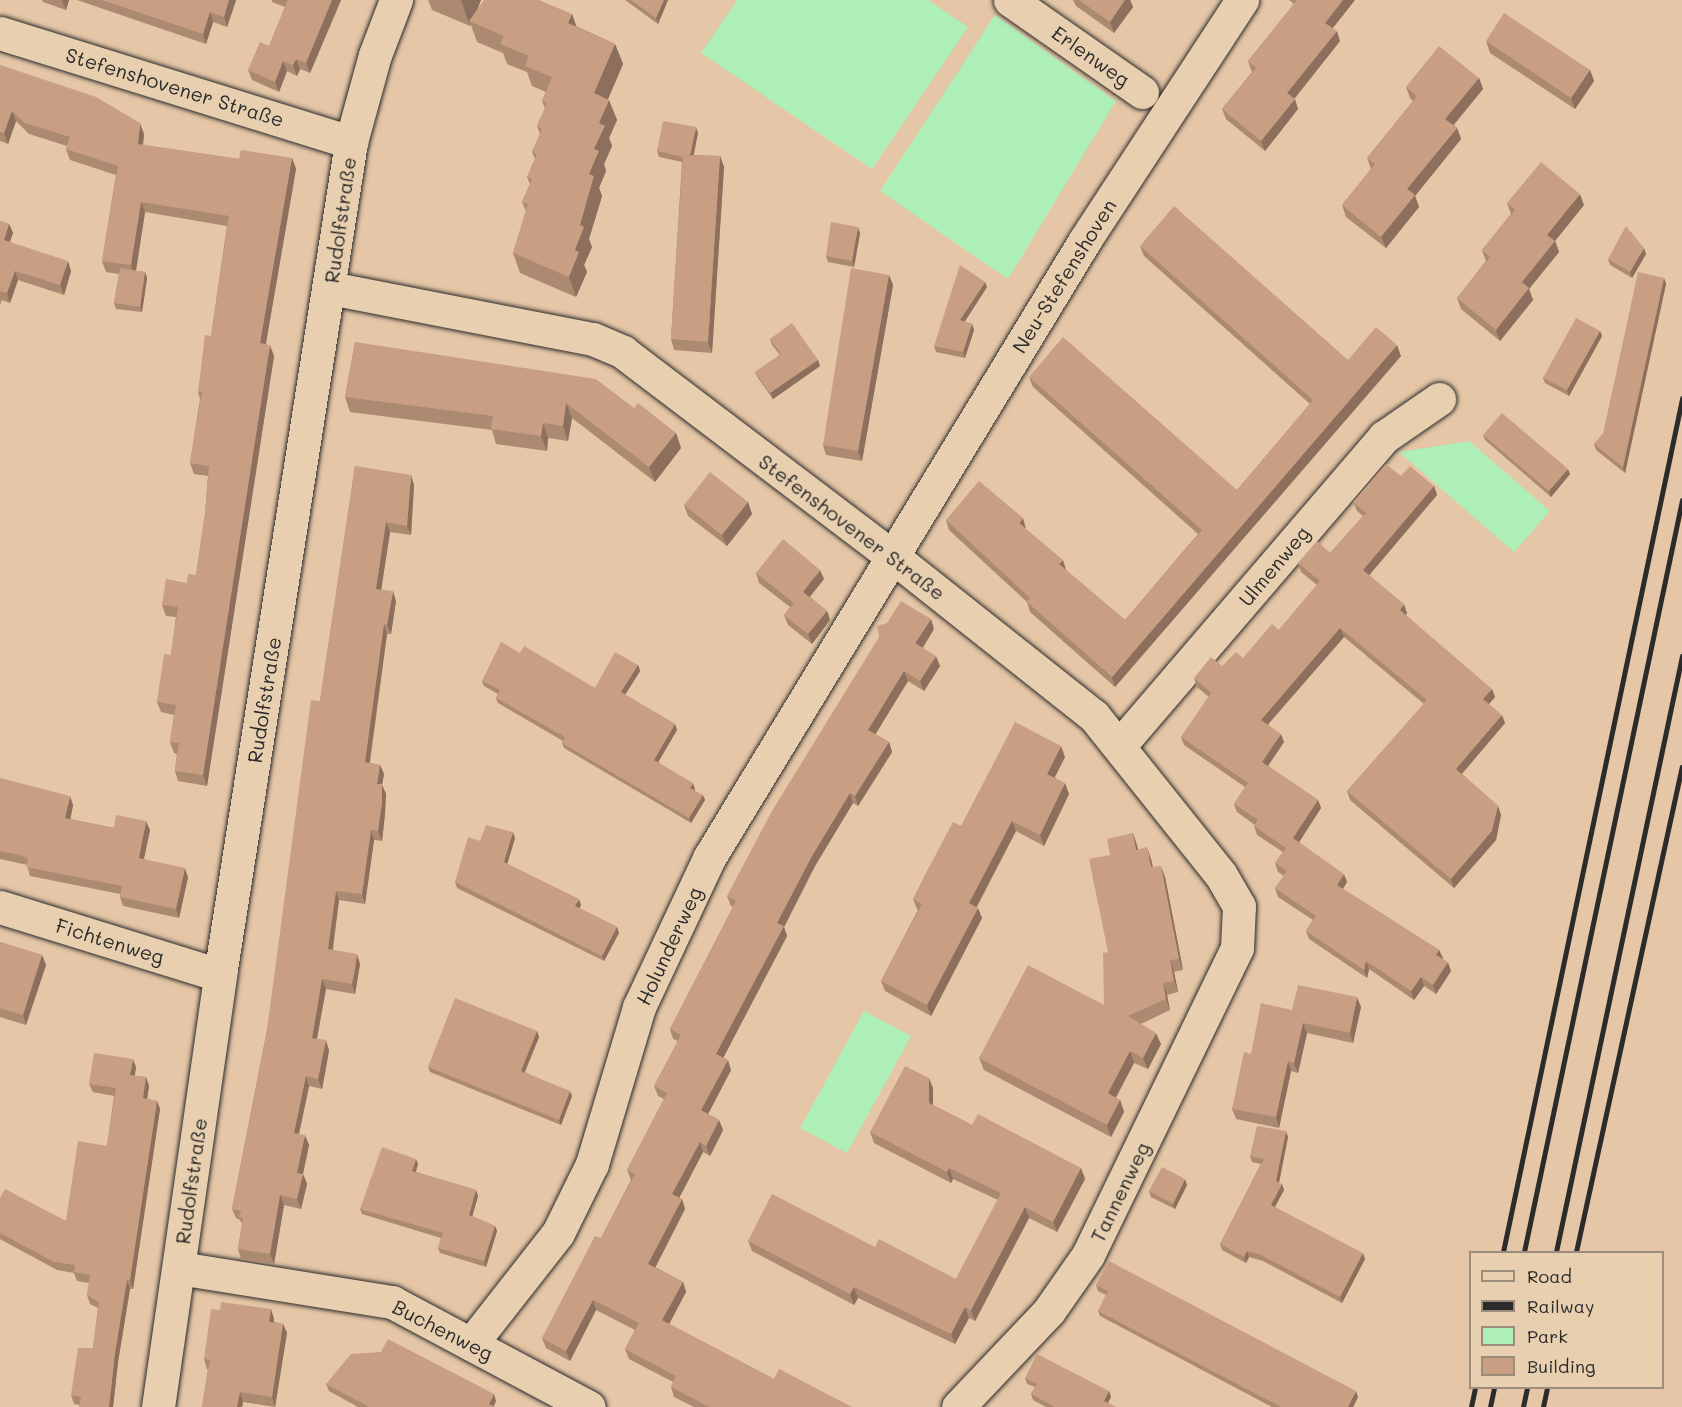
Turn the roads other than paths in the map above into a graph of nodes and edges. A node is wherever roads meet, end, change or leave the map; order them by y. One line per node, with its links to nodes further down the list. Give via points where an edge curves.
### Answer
1 (396, 0): 6 (street, Rudolfstraße, via 375,55)
2 (1010, 0): 5 (street, Erlenweg)
3 (1242, 0): 9 (street, Neu-Stefenshoven, via 1166,112)
4 (0, 33): 6 (street, Stefenshovener Straße)
5 (1142, 92)
6 (351, 142): 7 (street, Rudolfstraße)
7 (330, 288): 9 (street, Stefenshovener Straße, via 593,339 623,352); 13 (street, Rudolfstraße)
8 (1439, 399): 10 (street, Ulmenweg, via 1384,437)
9 (892, 556): 10 (street, Stefenshovener Straße, via 1094,716); 15 (street, Holunderweg, via 710,858 639,1007 592,1164 558,1233)
10 (1120, 745): 12 (street, Stefenshovener Straße, via 1221,875 1239,906)
11 (0, 907): 13 (street, Fichtenweg)
12 (1237, 948): 18 (street, Tannenweg, via 1088,1255 1049,1311)
13 (220, 975): 14 (street, Rudolfstraße)
14 (178, 1268): 15 (street, Buchenweg, via 392,1302); 16 (street, Rudolfstraße)
15 (471, 1344): 17 (street, Buchenweg)
16 (158, 1407)
17 (589, 1407)
18 (958, 1407)

